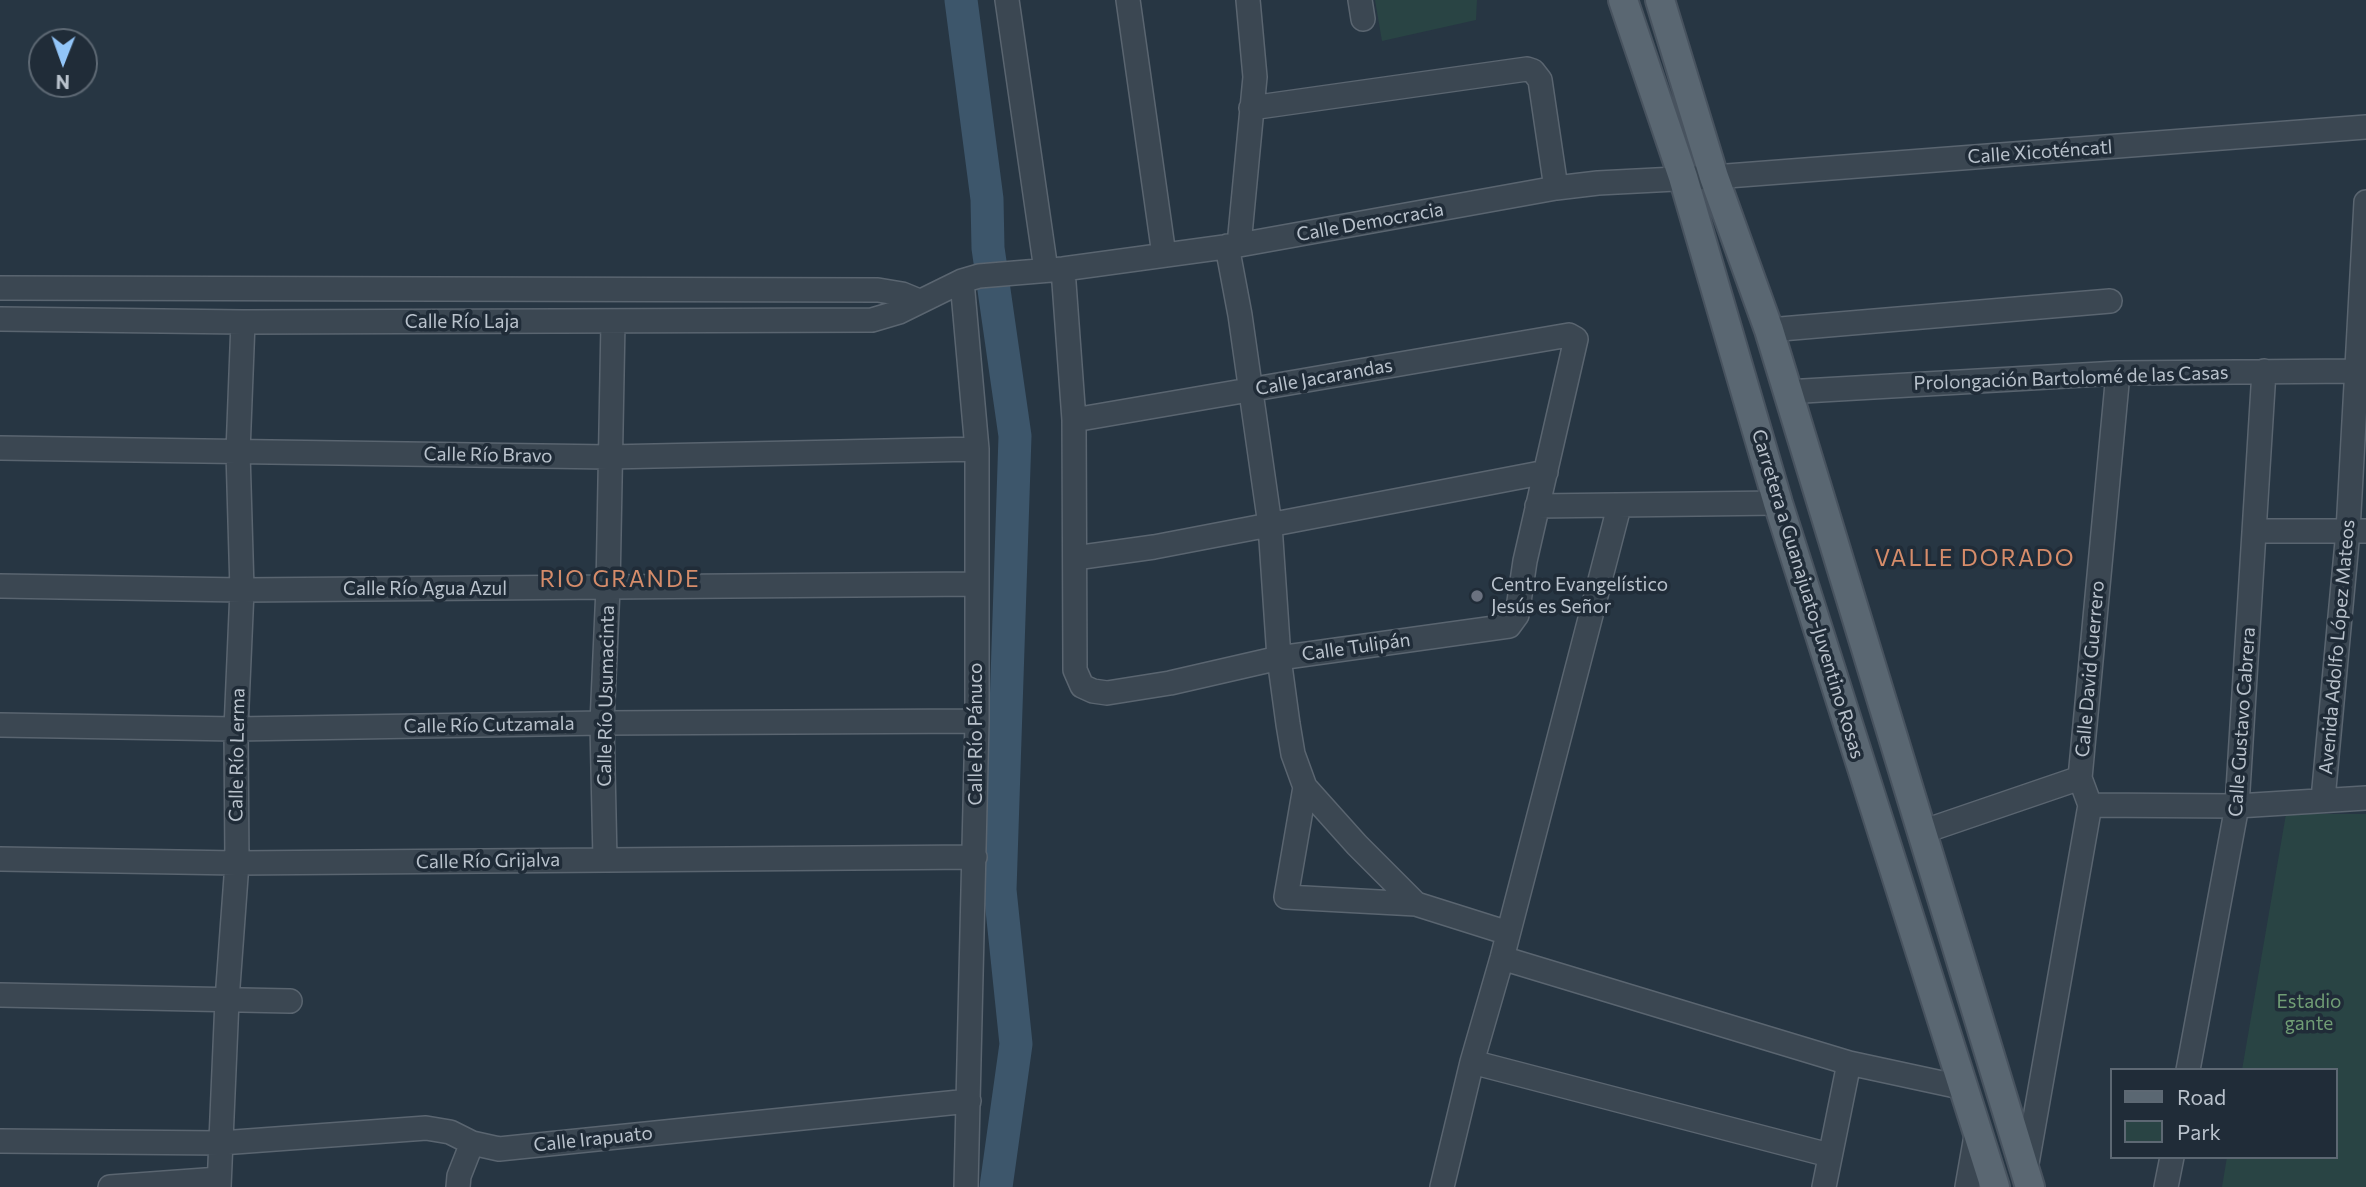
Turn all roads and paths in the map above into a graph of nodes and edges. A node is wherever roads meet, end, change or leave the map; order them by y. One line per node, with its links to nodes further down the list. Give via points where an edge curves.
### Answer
1 (1007, 0): 14 (street)
2 (1128, 0): 13 (street)
3 (1248, 0): 6 (street, via 1255,77)
4 (1623, 0): 8 (main road, Carretera a Guanajuato-Juventino Rosas)
5 (1660, 0): 9 (main road, Carretera a Guanajuato-Juventino Rosas)
6 (1251, 108): 10 (street, via 1527,69 1540,80); 12 (street, via 1247,175)
7 (2366, 127): 9 (street, Calle Xicoténcatl)
8 (1683, 177): 9 (street, Calle Democracia); 10 (street, Calle Democracia); 35 (main road, Carretera a Guanajuato-Juventino Rosas)
9 (1714, 177): 22 (main road, Carretera a Guanajuato-Juventino Rosas)
10 (1556, 188): 12 (street, Calle Democracia)
11 (2366, 202): 25 (street, Avenida Adolfo López Mateos)
12 (1233, 246): 13 (street, Calle Democracia); 27 (street)
13 (1164, 255): 14 (street, Calle Democracia)
14 (1045, 270): 15 (street, Calle Democracia); 29 (street)
15 (970, 279): 17 (street, Calle Río Laja); 31 (street, Calle Río Pánuco)
16 (0, 288): 17 (street, Calle Río Laja, via 878,290)
17 (919, 301): 21 (street, Calle Río Laja, via 899,313 872,320)
18 (2110, 301): 22 (street)
19 (0, 319): 20 (street, Calle Río Laja)
20 (243, 322): 21 (street, Calle Río Laja); 32 (street, Calle Río Lerma)
21 (613, 322): 33 (street, Calle Río Usumacinta)
22 (1769, 330): 28 (main road, Carretera a Guanajuato-Juventino Rosas)
23 (1574, 336): 27 (street, Calle Jacarandas); 34 (street, Calle Tulipán)
24 (2264, 371): 25 (street, Prolongación Bartolomé de las Casas); 26 (street, Prolongación Bartolomé de las Casas); 39 (street, Calle Gustavo Cabrera)
25 (2355, 371): 40 (street, Avenida Adolfo López Mateos)
26 (2118, 373): 28 (street, Prolongación Bartolomé de las Casas); 53 (street, Calle David Guerrero)
27 (1251, 390): 29 (street, Calle Jacarandas); 38 (street)
28 (1786, 392): 51 (main road, Carretera a Guanajuato-Juventino Rosas)
29 (1074, 420): 41 (street)
30 (0, 448): 32 (street, Calle Río Bravo)
31 (977, 449): 33 (street, Calle Río Bravo); 42 (street, Calle Río Pánuco)
32 (238, 452): 33 (street, Calle Río Bravo); 45 (street, Calle Río Lerma)
33 (609, 457): 44 (street, Calle Río Usumacinta)
34 (1546, 472): 36 (street, Calle Tulipán); 38 (street)
35 (1778, 503): 37 (street); 52 (main road, Carretera a Guanajuato-Juventino Rosas)
36 (1537, 506): 37 (street); 46 (street, Calle Tulipán, via 1517,615 1509,626)
37 (1619, 507): 65 (street)
38 (1270, 525): 41 (street); 46 (street)
39 (2255, 531): 40 (street); 58 (street, Calle Gustavo Cabrera)
40 (2357, 531): 56 (street, Avenida Adolfo López Mateos)
41 (1075, 558): 46 (street, Calle Tulipán, via 1075,670 1082,686 1107,693)
42 (976, 584): 44 (street, Calle Río Agua Azul); 47 (street, Calle Río Pánuco)
43 (0, 586): 45 (street, Calle Río Agua Azul)
44 (608, 588): 45 (street, Calle Río Agua Azul); 48 (street, Calle Río Usumacinta)
45 (242, 590): 50 (street, Calle Río Lerma)
46 (1279, 657): 54 (street, via 1293,754)
47 (977, 721): 48 (street, Calle Río Cutzamala); 60 (street, Calle Río Pánuco)
48 (602, 723): 50 (street, Calle Río Cutzamala); 62 (street, Calle Río Usumacinta)
49 (0, 724): 50 (street, Calle Río Cutzamala)
50 (236, 729): 63 (street, Calle Río Lerma)
51 (1893, 741): 52 (main road); 59 (main road, Carretera a Guanajuato-Juventino Rosas)
52 (1858, 752): 73 (main road, Carretera a Guanajuato-Juventino Rosas)
53 (2080, 778): 57 (street, Calle David Guerrero); 59 (street)
54 (1305, 787): 64 (street); 64 (street, via 1286,897)
55 (2366, 798): 56 (street)
56 (2323, 799): 58 (street)
57 (2090, 805): 58 (street); 81 (street)
58 (2237, 806): 72 (street, Calle Gustavo Cabrera)
59 (1922, 832): 81 (main road, Carretera a Guanajuato-Juventino Rosas)
60 (975, 857): 62 (street, Calle Río Grijalva); 74 (street, Calle Río Pánuco)
61 (0, 859): 63 (street, Calle Río Grijalva)
62 (605, 860): 63 (street, Calle Río Grijalva)
63 (237, 863): 68 (street, Calle Río Lerma)
64 (1416, 904): 65 (street)
65 (1508, 933): 66 (street)
66 (1502, 958): 70 (street); 71 (street)
67 (0, 995): 68 (street)
68 (227, 1000): 69 (street); 77 (street, Calle Río Lerma)
69 (290, 1001)
70 (1472, 1062): 79 (street); 86 (street)
71 (1849, 1063): 73 (street); 79 (street)
72 (2188, 1068)
73 (1965, 1088): 75 (main road, Carretera a Guanajuato-Juventino Rosas)
74 (969, 1101): 78 (street, Calle Irapuato, via 499,1149); 85 (street, Calle Río Pánuco)
75 (1977, 1130): 88 (street); 89 (main road, Carretera a Guanajuato-Juventino Rosas)
76 (0, 1141): 77 (street, Calle Irapuato)
77 (221, 1143): 78 (street, Calle Irapuato, via 426,1128 450,1132); 82 (street, Calle Río Lerma)
78 (472, 1143): 84 (street)
79 (1829, 1155): 87 (street)
80 (2172, 1159): 90 (street)
81 (2028, 1178)
82 (219, 1183): 83 (street)
83 (110, 1187)
84 (458, 1187)
85 (966, 1187)
86 (1442, 1187)
87 (1824, 1187)
88 (1967, 1187)
89 (1996, 1187)
90 (2166, 1187)

